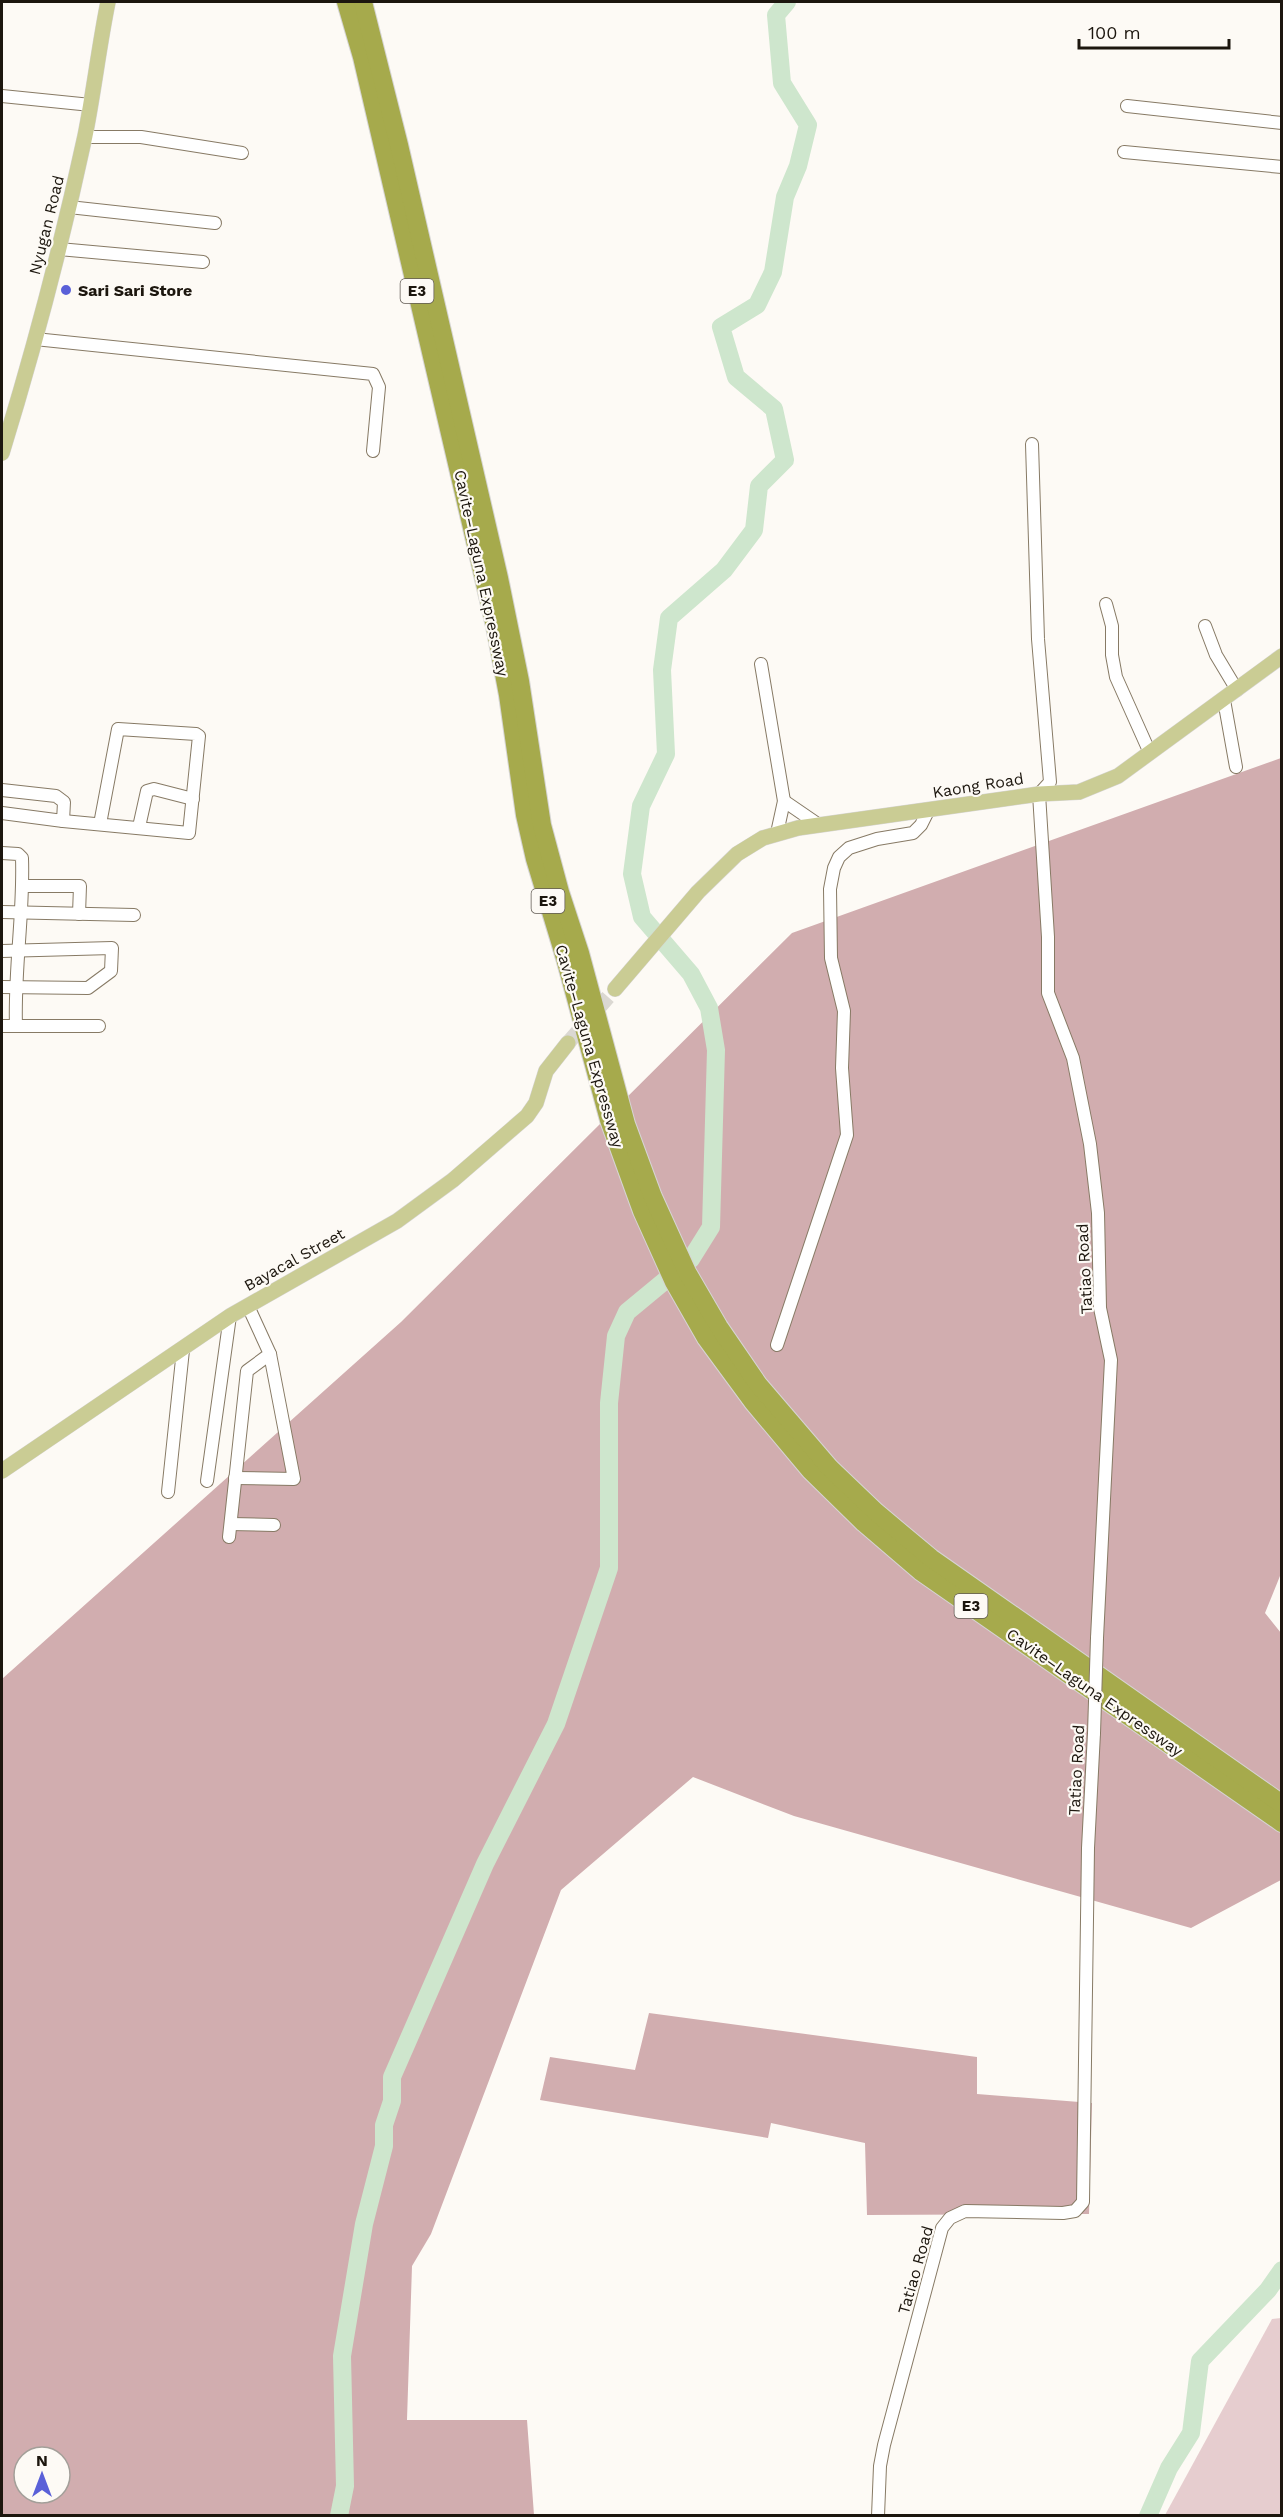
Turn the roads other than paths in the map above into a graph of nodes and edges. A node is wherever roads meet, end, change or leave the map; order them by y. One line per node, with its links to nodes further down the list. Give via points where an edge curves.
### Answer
1 (108, 2): 5 (main road, Nyugan Road)
2 (346, 2): 53 (highway, Cavite–Laguna Expressway / E3, via 368,80 488,593 535,859 600,1091)
3 (363, 2): 53 (highway, Cavite–Laguna Expressway / E3, via 501,589 542,825)
4 (2, 96): 5 (street)
5 (91, 105): 8 (main road, Nyugan Road)
6 (1127, 106): 7 (street)
7 (1281, 123)
8 (85, 137): 10 (street, via 141,137); 12 (main road, Nyugan Road)
9 (1124, 152): 11 (street)
10 (242, 153)
11 (1281, 167)
12 (69, 207): 13 (street); 14 (main road, Nyugan Road)
13 (215, 223)
14 (59, 249): 15 (street); 16 (main road, Nyugan Road)
15 (203, 262)
16 (35, 339): 18 (street, via 373,374 379,387); 19 (main road, Nyugan Road)
17 (1032, 444): 29 (street, via 1038,639 1050,782)
18 (373, 451)
19 (2, 453)
20 (1106, 603): 26 (street, via 1116,677)
21 (1205, 626): 24 (street, via 1216,655)
22 (1281, 656): 24 (main road, Kaong Road)
23 (761, 664): 31 (street)
24 (1237, 690): 25 (main road, Kaong Road)
25 (1224, 700): 26 (main road, Kaong Road); 27 (street)
26 (1150, 753): 29 (main road, Kaong Road, via 1118,777 1079,792)
27 (1236, 767)
28 (2, 790): 34 (street, via 56,796 63,802)
29 (1039, 794): 32 (main road, Kaong Road); 69 (street, Tatiao Road, bridge, via 1048,993 1073,1058 1090,1144 1098,1213 1100,1308 1111,1360 1088,1883 1083,2202 1076,2211 1063,2213 965,2211 950,2218 942,2228 884,2445)
30 (193, 799): 35 (street, via 199,736 118,729); 37 (street, via 154,789 147,791); 37 (street, via 189,833)
31 (784, 801): 36 (street); 38 (street)
32 (928, 811): 36 (main road, Kaong Road); 57 (street, via 913,834 849,848 834,868 830,889 831,958 844,1011 842,1068 847,1135)
33 (2, 813): 34 (street)
34 (63, 821): 35 (street)
35 (100, 824): 37 (street)
36 (819, 825): 38 (main road, Kaong Road)
37 (139, 827)
38 (777, 833): 48 (main road, Kaong Road, via 737,854)
39 (2, 853): 40 (street, via 22,858)
40 (23, 886): 42 (street); 43 (street, via 80,886)
41 (2, 912): 42 (street)
42 (22, 913): 43 (street); 46 (street)
43 (79, 914): 44 (street)
44 (134, 915)
45 (2, 951): 46 (street)
46 (18, 951): 47 (street); 47 (street, via 112,948 111,971 88,988)
47 (8, 987): 50 (street)
48 (615, 989)
49 (2, 1026): 50 (street)
50 (16, 1026): 51 (street)
51 (99, 1026)
52 (568, 1043): 54 (main road, Bayacal Street, via 546,1071 536,1103 527,1116 453,1180 397,1221)
53 (647, 1204): 56 (highway, Cavite–Laguna Expressway / E3, via 687,1272)
54 (248, 1306): 55 (main road, Bayacal Street); 59 (street)
55 (230, 1316): 58 (main road, Bayacal Street); 62 (street)
56 (712, 1333): 67 (highway, Cavite–Laguna Expressway / E3, via 830,1468 931,1558); 68 (highway, Cavite–Laguna Expressway / E3, via 753,1402 810,1470 864,1523 912,1564)
57 (777, 1345)
58 (183, 1350): 60 (main road, Bayacal Street); 63 (street)
59 (270, 1354): 61 (street, via 247,1371); 61 (street, via 294,1479)
60 (2, 1471)
61 (234, 1478): 64 (street)
62 (207, 1481)
63 (168, 1492)
64 (231, 1524): 65 (street); 66 (street)
65 (274, 1525)
66 (229, 1537)
67 (1281, 1804)
68 (1281, 1823)
69 (878, 2516)

